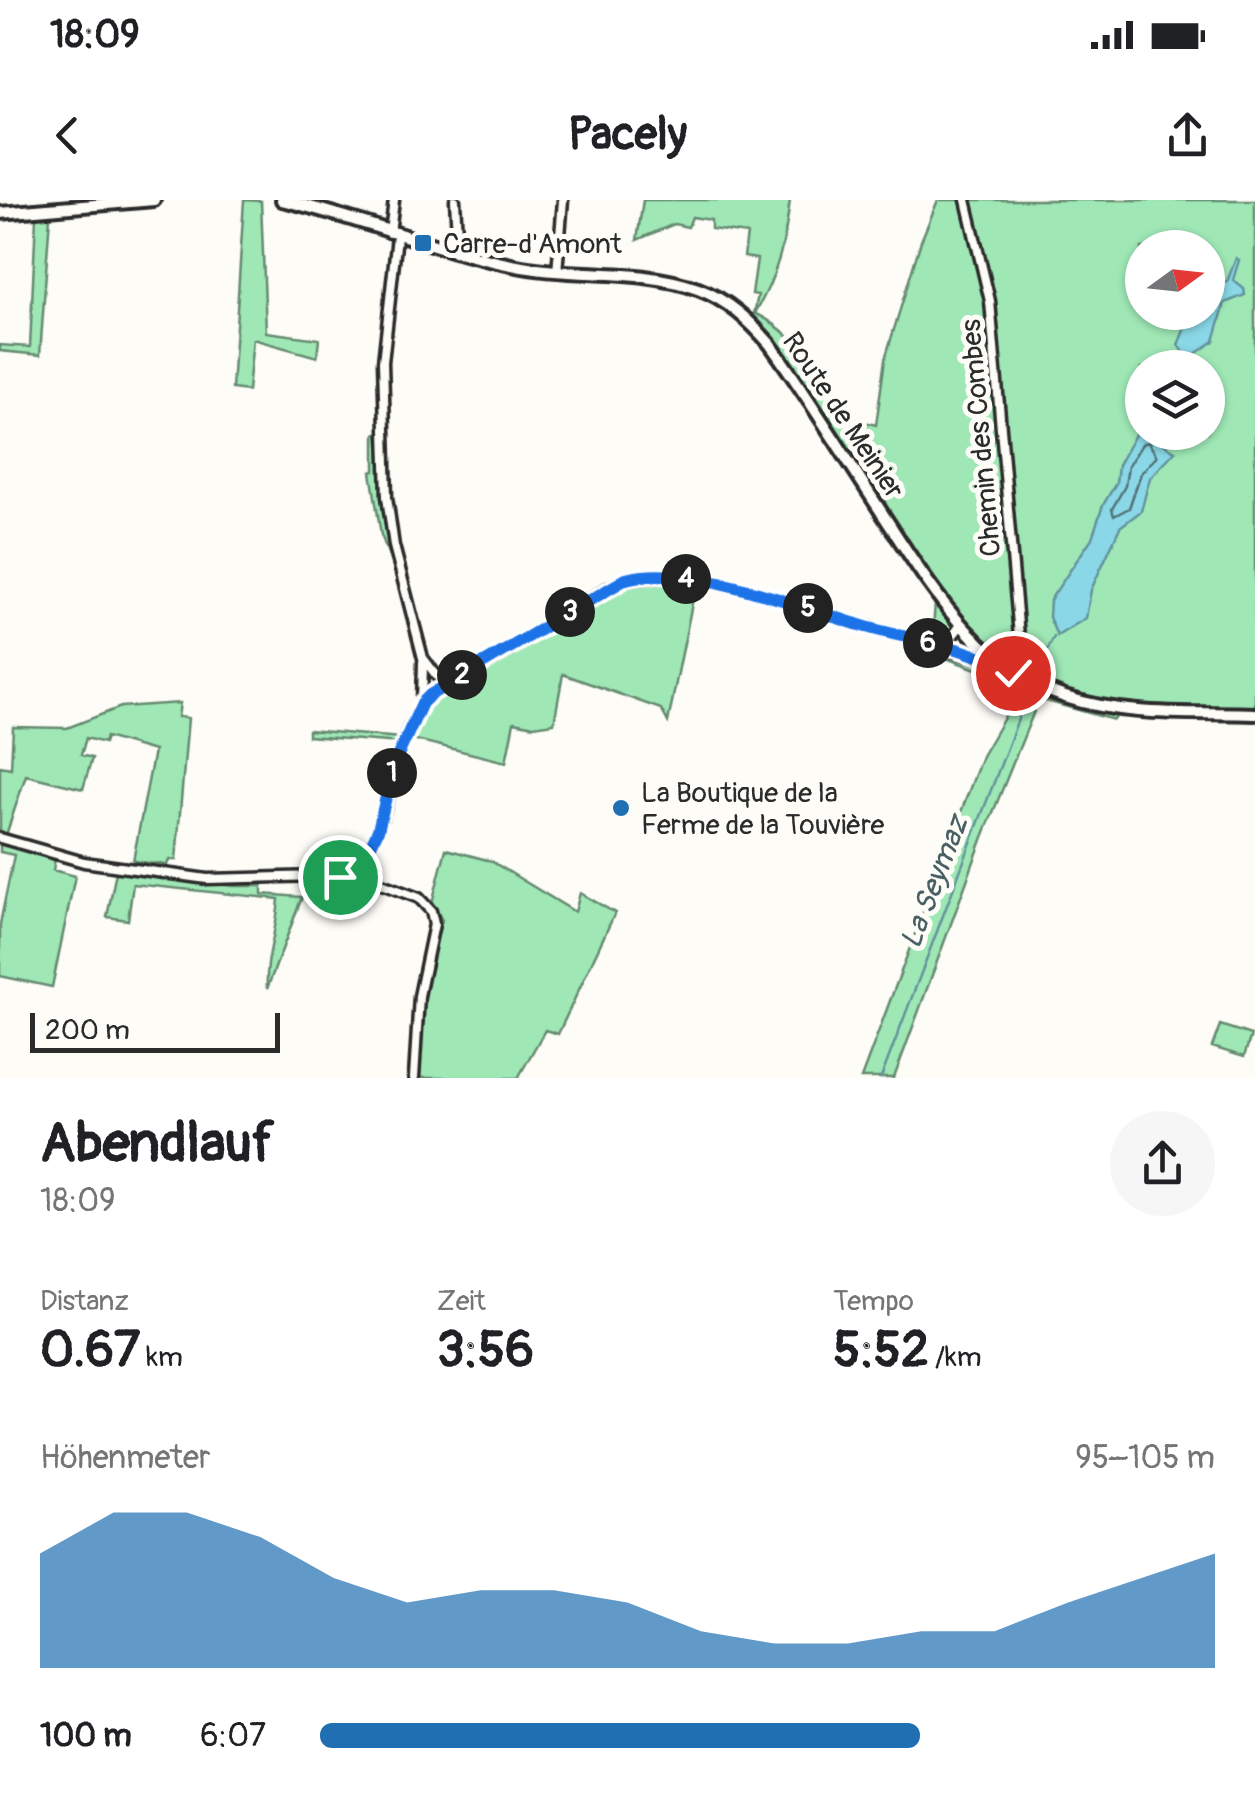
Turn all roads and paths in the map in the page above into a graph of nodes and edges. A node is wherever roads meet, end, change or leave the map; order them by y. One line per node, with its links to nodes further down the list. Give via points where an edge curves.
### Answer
1 (154, 200): 8 (street)
2 (282, 200): 7 (street, Route de Meinier)
3 (394, 200): 9 (street)
4 (455, 200): 10 (street)
5 (563, 200): 11 (street)
6 (966, 200): 16 (street, Chemin des Combes, via 990,301 1020,648)
7 (321, 205): 9 (street, Route de Meinier)
8 (0, 213)
9 (394, 234): 10 (street, Route de Meinier); 14 (street, via 383,362 387,497)
10 (458, 252): 11 (street, Route de Meinier)
11 (558, 272): 12 (street, Route de Meinier, via 675,282 716,297 749,321)
12 (961, 625): 13 (street); 15 (street, Route de Meinier)
13 (944, 646): 15 (street); 17 (street, via 748,591 642,576 607,588)
14 (423, 658): 17 (street); 18 (street)
15 (1002, 665): 16 (street, Route de Meinier)
16 (1013, 673): 19 (street, Route de Meinier, via 1101,706)
17 (443, 684): 18 (street)
18 (422, 703): 21 (street)
19 (1255, 714)
20 (0, 838): 21 (street, via 84,862 207,879)
21 (358, 874): 22 (street, via 418,898 433,915)
22 (414, 1078)

